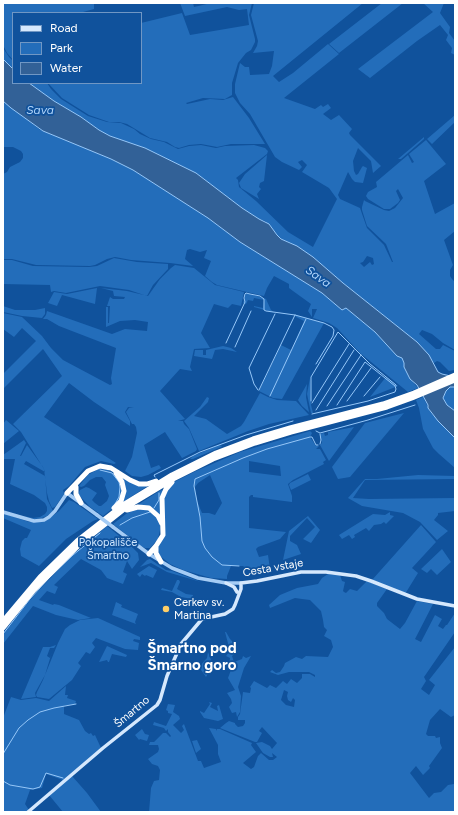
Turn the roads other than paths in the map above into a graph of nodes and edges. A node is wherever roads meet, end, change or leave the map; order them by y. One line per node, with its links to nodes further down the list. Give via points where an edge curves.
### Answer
1 (455, 375): 3 (highway)
2 (455, 380): 3 (highway)
3 (410, 397): 4 (highway, via 374,410 267,439 225,454); 5 (highway, via 253,439)
4 (184, 473): 10 (highway); 12 (highway, via 170,484 164,494 164,533)
5 (172, 475): 7 (highway, via 141,484 111,468 98,467 86,472); 11 (highway)
6 (76, 487): 7 (highway); 8 (highway, via 76,494); 11 (highway, via 87,474 98,468 110,470 119,477 124,489 122,498)
7 (69, 494): 8 (street, Cesta vstaje); 9 (street, via 49,517 39,521)
8 (81, 503): 13 (street, Cesta vstaje, bridge)
9 (3, 512)
10 (117, 514): 13 (highway, via 142,507 150,509 158,516 162,526 161,533); 21 (highway, via 56,566)
11 (101, 521): 20 (highway, via 49,567)
12 (156, 546): 13 (highway); 14 (highway, via 156,553)
13 (148, 554): 14 (street, Cesta vstaje)
14 (161, 562): 15 (street, Cesta vstaje, via 198,578)
15 (226, 583): 16 (street, Cesta vstaje); 17 (main road)
16 (241, 583): 17 (main road); 18 (main road); 19 (main road, Cesta vstaje, via 301,572 326,572 361,578 417,599)
17 (237, 592): 18 (main road)
18 (238, 597): 22 (main road, Šmartno, via 231,611 203,618 186,637 177,651 157,705)
19 (455, 606)
20 (3, 621)
21 (3, 628)
22 (28, 812)

